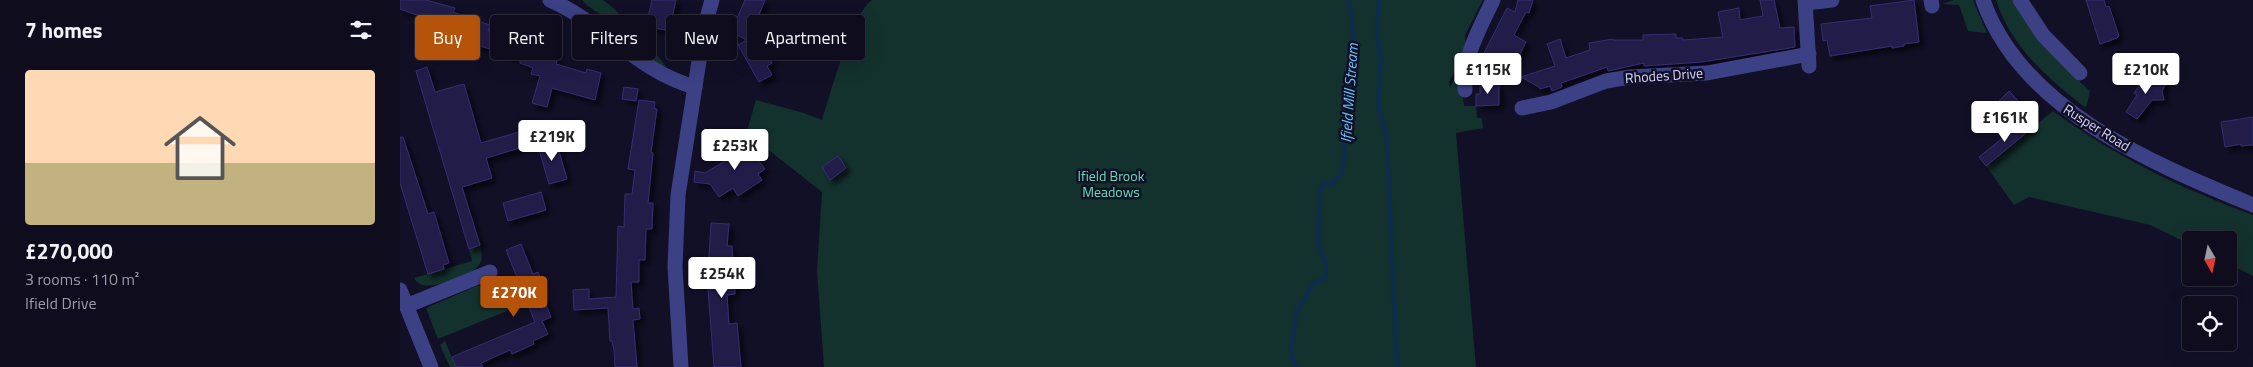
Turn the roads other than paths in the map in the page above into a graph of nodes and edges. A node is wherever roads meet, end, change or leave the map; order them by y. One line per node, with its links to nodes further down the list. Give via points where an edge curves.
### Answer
1 (550, 0): 9 (street, via 591,22 651,69)
2 (712, 0): 9 (street)
3 (1493, 0): 10 (street, via 1469,53)
4 (1832, 0): 7 (street)
5 (1984, 0): 12 (street, Rusper Road, via 2004,44 2063,106 2116,140 2185,176)
6 (2020, 0): 8 (street, via 2043,35)
7 (1805, 2): 11 (street, Rhodes Drive, via 1809,60 1707,72 1630,76)
8 (2080, 73)
9 (695, 87): 17 (street, via 683,156 676,234 676,304)
10 (1465, 90)
11 (1522, 108)
12 (2253, 205)
13 (490, 272): 15 (street)
14 (400, 290): 15 (street)
15 (406, 306): 16 (street)
16 (431, 367)
17 (681, 367)

